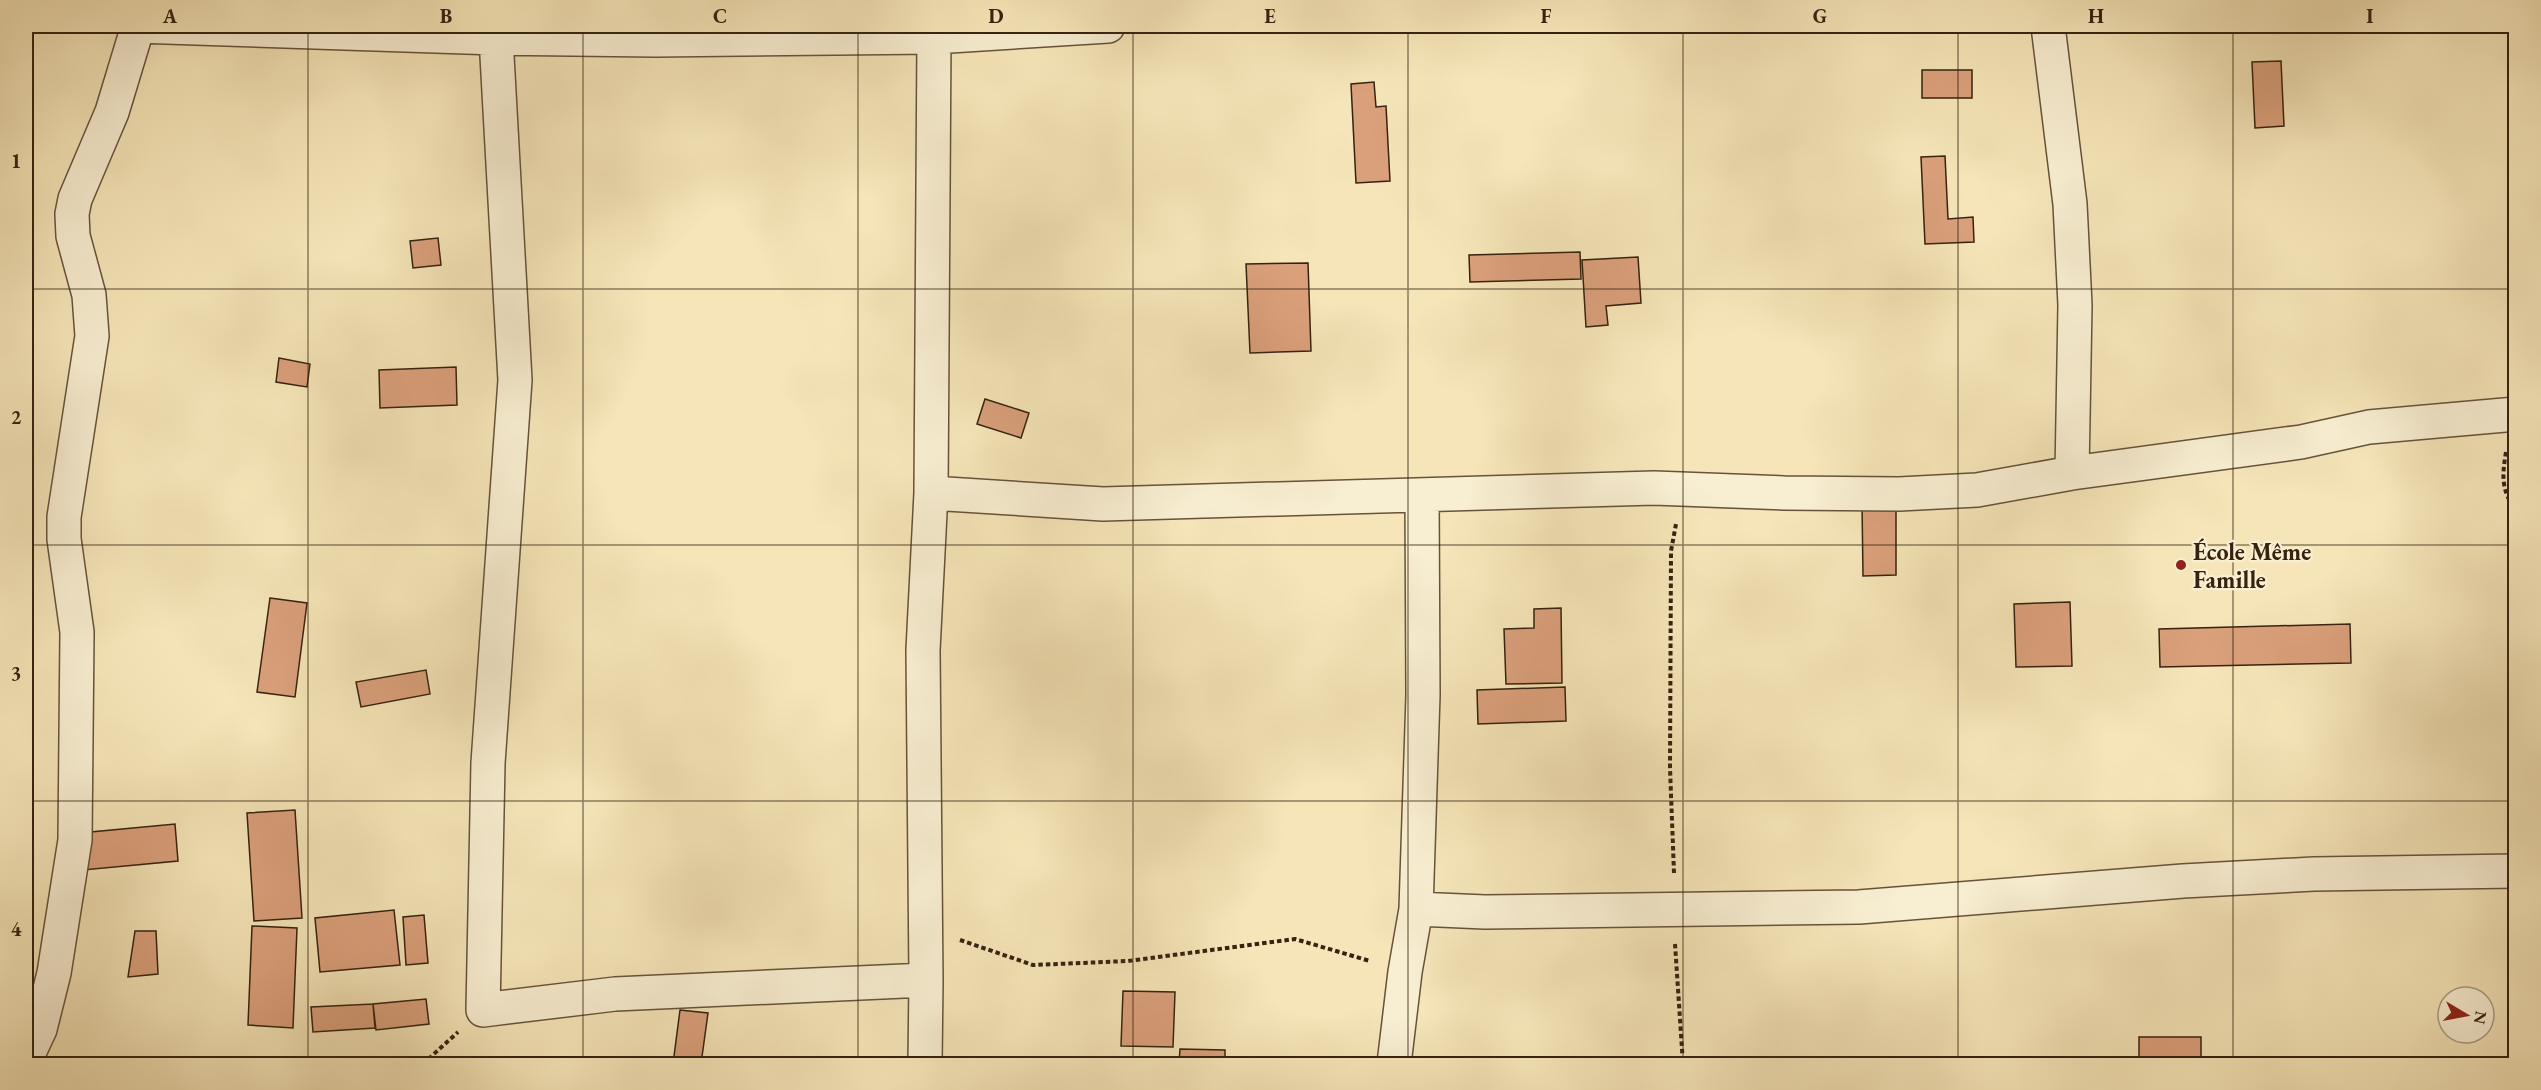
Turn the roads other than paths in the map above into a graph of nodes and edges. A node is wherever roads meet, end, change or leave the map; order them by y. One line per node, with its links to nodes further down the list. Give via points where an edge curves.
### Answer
1 (137, 26): 4 (street); 14 (street, via 112,112 75,198 72,214 73,236 89,295 92,336 64,517 77,632 75,840 54,973 40,1029)
2 (1108, 26): 5 (street)
3 (2048, 26): 8 (street, via 2072,238)
4 (288, 29): 6 (street)
5 (934, 37): 6 (street); 9 (street)
6 (496, 38): 13 (street, via 514,380 488,763 483,1010 615,994)
7 (2514, 414): 8 (street, via 2369,427 2301,442)
8 (2072, 473): 10 (street, via 1977,490 1899,494 1683,488)
9 (931, 493): 10 (street, via 1103,504); 13 (street, via 922,650)
10 (1422, 496): 12 (street, via 1423,695)
11 (2516, 871): 12 (street, via 2314,874 2182,881 1859,907 1485,912)
12 (1416, 909): 16 (street)
13 (927, 980): 15 (street)
14 (26, 1059)
15 (925, 1065)
16 (1394, 1065)

